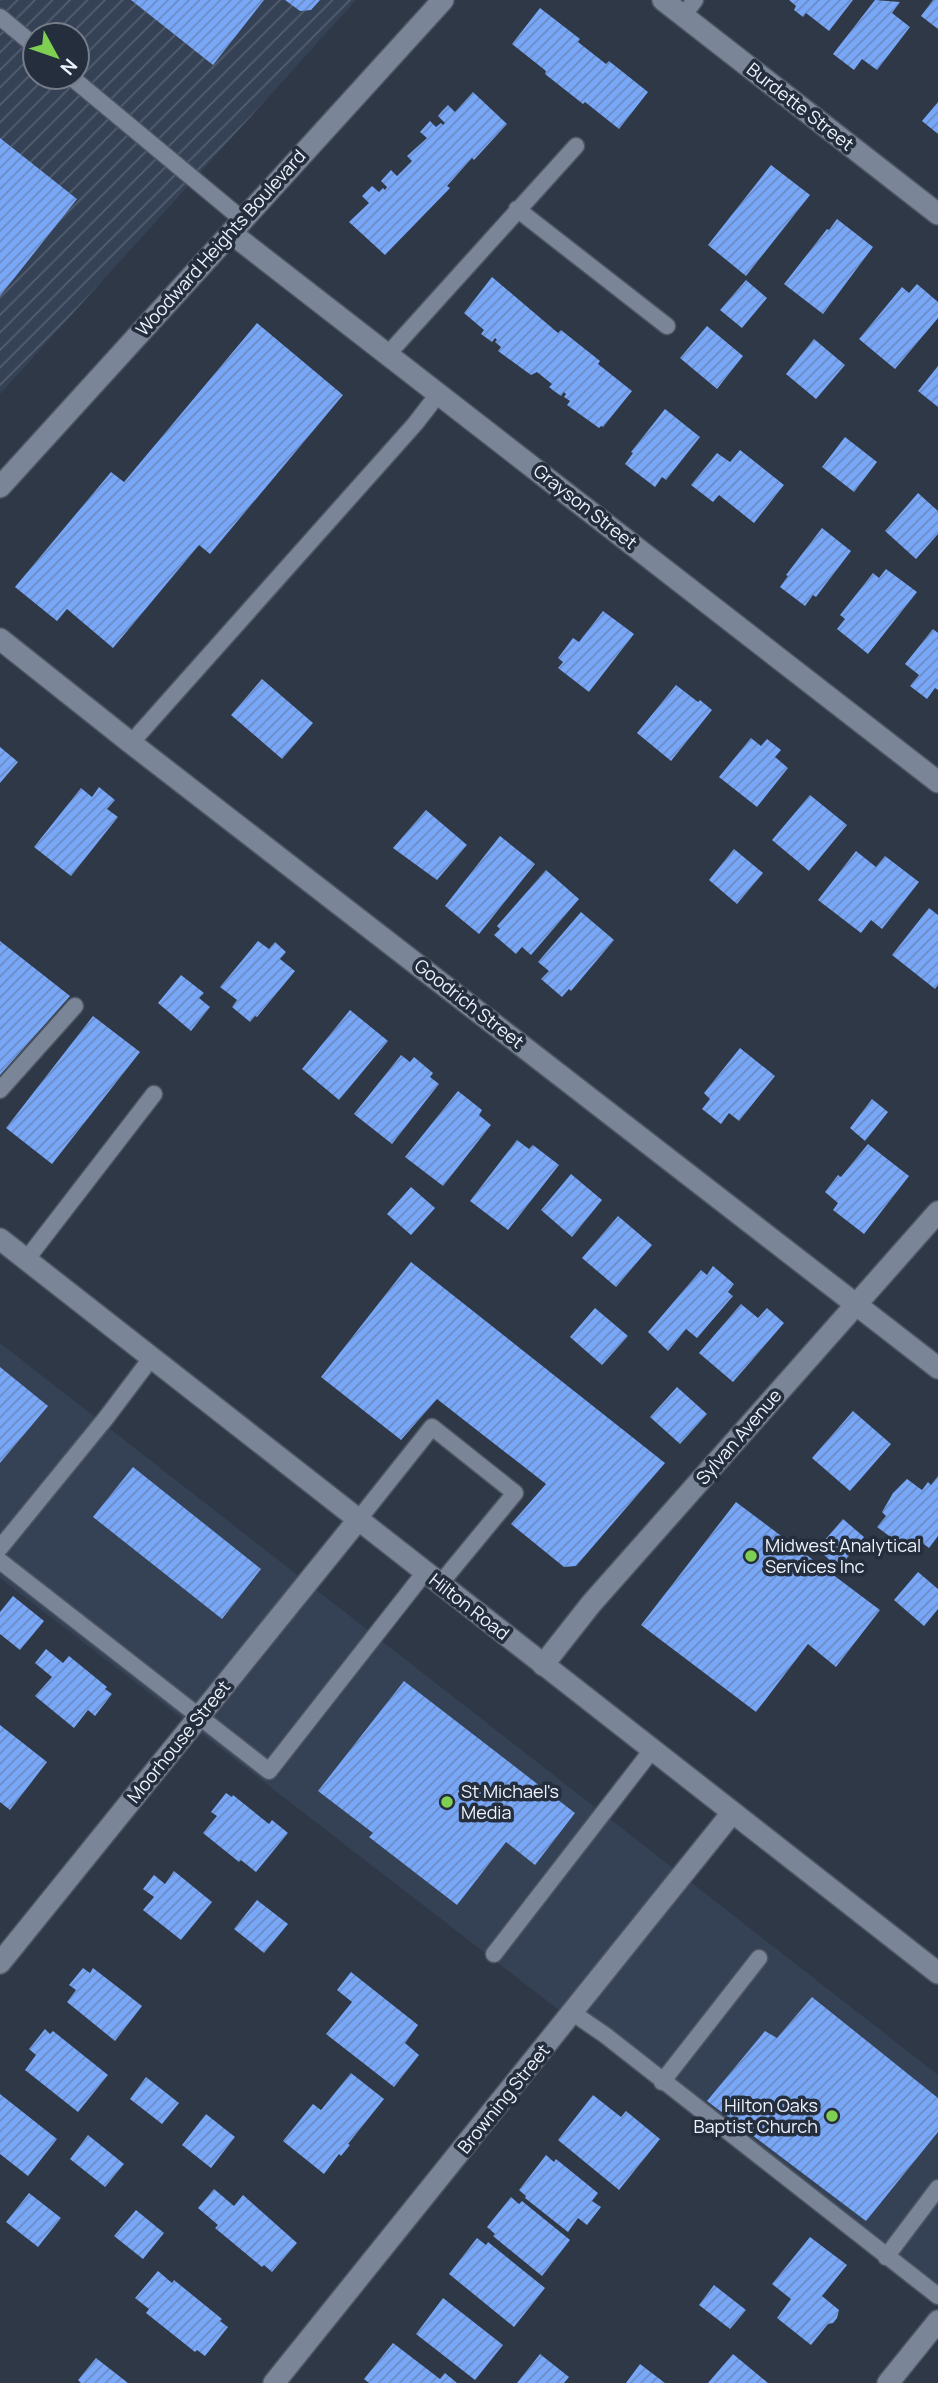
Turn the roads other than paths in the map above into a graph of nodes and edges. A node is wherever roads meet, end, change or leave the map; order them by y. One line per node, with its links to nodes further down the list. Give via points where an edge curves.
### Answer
1 (443, 0): 10 (street, Woodward Heights Boulevard)
2 (663, 0): 3 (street, Burdette Street)
3 (689, 8): 9 (street, Burdette Street)
4 (0, 17): 5 (lane)
5 (21, 35)
6 (87, 91): 10 (lane)
7 (576, 146): 8 (lane)
8 (517, 209): 11 (lane); 12 (lane)
9 (938, 214)
10 (237, 226): 12 (street, Grayson Street); 14 (street, Woodward Heights Boulevard)
11 (667, 326)
12 (389, 354): 13 (street, Grayson Street)
13 (439, 393): 16 (lane); 17 (street, Grayson Street)
14 (0, 487)
15 (0, 639): 16 (street, Goodrich Street)
16 (131, 743): 24 (street, Goodrich Street)
17 (938, 782)
18 (75, 1006): 19 (lane)
19 (0, 1090)
20 (154, 1094): 23 (lane)
21 (938, 1212): 24 (street, Sylvan Avenue)
22 (0, 1239): 23 (street, Hilton Road)
23 (26, 1260): 25 (street, Hilton Road)
24 (856, 1305): 26 (street, Goodrich Street); 31 (street, Sylvan Avenue, via 591,1604)
25 (152, 1357): 27 (street, Hilton Road); 28 (lane)
26 (938, 1368)
27 (358, 1520): 30 (street, Hilton Road); 30 (lane, via 432,1427 515,1493); 32 (street, Moorhouse Street)
28 (0, 1548)
29 (0, 1561): 32 (lane)
30 (433, 1578): 31 (street, Hilton Road); 32 (lane, via 269,1771)
31 (543, 1665): 33 (street, Hilton Road)
32 (200, 1716): 37 (street, Moorhouse Street)
33 (652, 1750): 34 (street, Hilton Road); 35 (lane)
34 (732, 1813): 38 (street, Hilton Road); 39 (street, Browning Street)
35 (494, 1954)
36 (759, 1958): 40 (lane)
37 (0, 1963)
38 (938, 1973)
39 (573, 2013): 40 (lane); 45 (street, Browning Street)
40 (662, 2081): 42 (lane)
41 (938, 2189): 42 (lane)
42 (886, 2257): 43 (lane)
43 (938, 2296)
44 (938, 2321): 46 (street)
45 (274, 2383)
46 (888, 2383)

